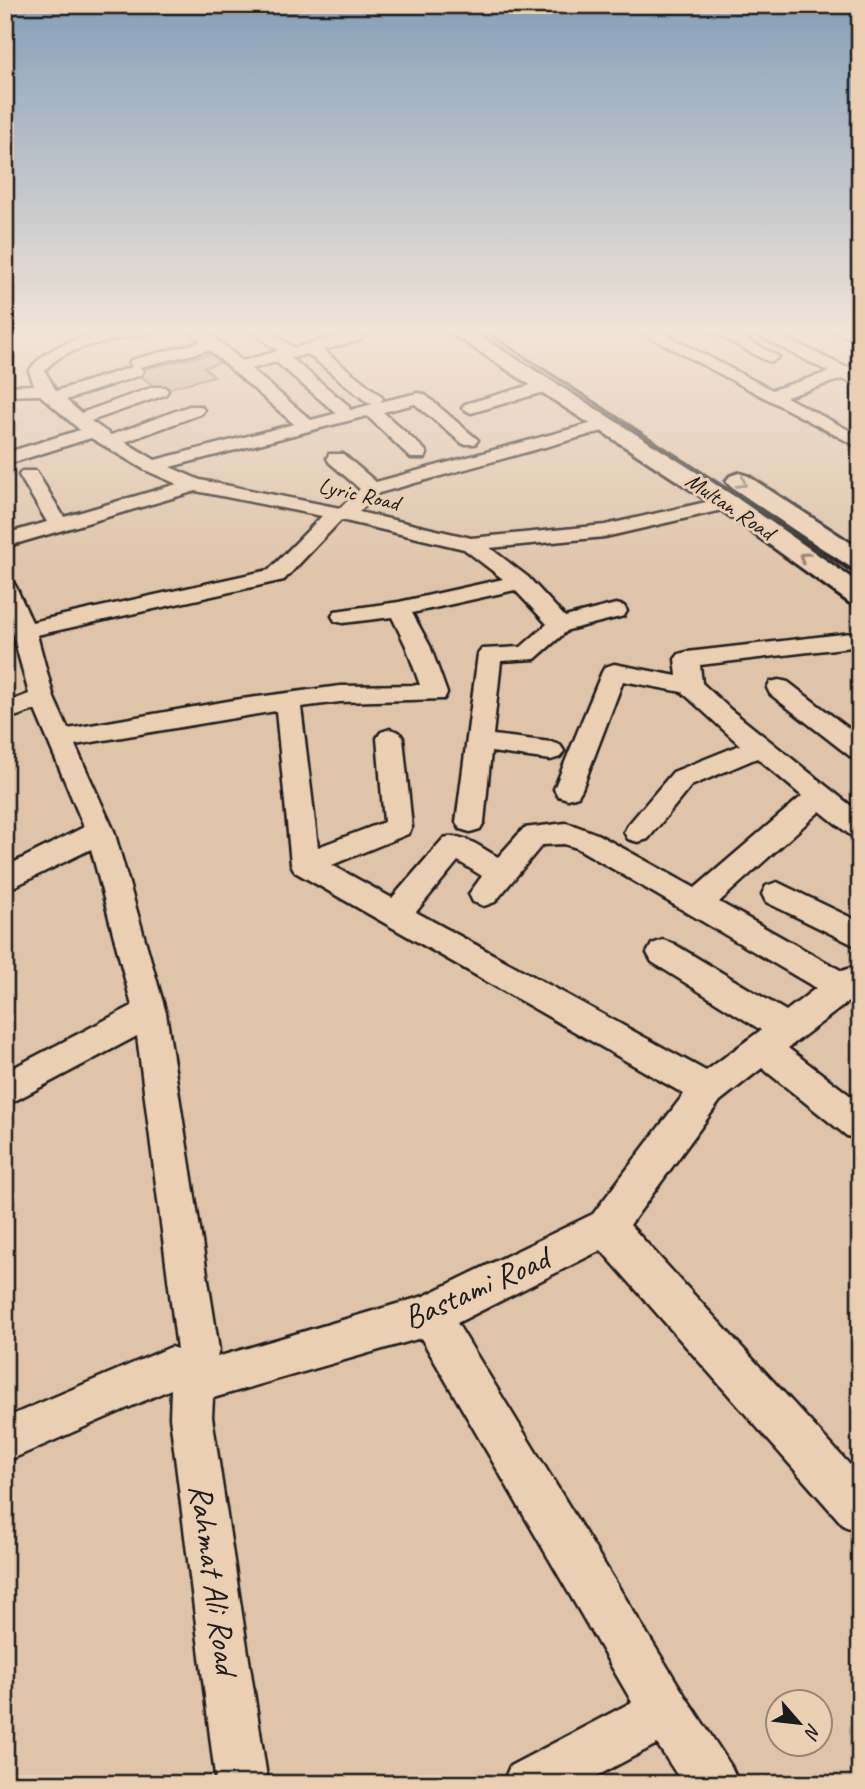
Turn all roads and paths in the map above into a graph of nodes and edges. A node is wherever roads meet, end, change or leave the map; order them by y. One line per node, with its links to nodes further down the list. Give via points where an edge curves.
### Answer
1 (71, 412): 12 (street, Lyric Road)
2 (124, 412): 12 (street)
3 (183, 412): 12 (street)
4 (291, 412): 11 (street)
5 (349, 412): 11 (street)
6 (379, 412): 15 (street)
7 (436, 412): 13 (street)
8 (585, 412): 10 (main road, Multan Road)
9 (802, 412): 14 (street)
10 (604, 425): 22 (street); 23 (main road, Multan Road)
11 (307, 426): 18 (street)
12 (93, 431): 17 (street); 18 (street, Lyric Road)
13 (469, 440)
14 (860, 443)
15 (418, 454)
16 (336, 458): 22 (street)
17 (5, 459)
18 (152, 466): 21 (street, Lyric Road)
19 (718, 468): 28 (main road, Multan Road, one-way to 28)
20 (29, 474): 25 (street)
21 (195, 485): 24 (street, Lyric Road); 25 (street)
22 (372, 489): 24 (street)
23 (728, 503): 27 (street, Lyric Road, via 605,531); 31 (main road, Multan Road, one-way to 23)
24 (340, 514): 27 (street, Lyric Road); 36 (street, via 276,575)
25 (60, 525): 26 (street)
26 (5, 541)
27 (471, 544): 29 (street)
28 (860, 562)
29 (520, 582): 32 (street); 35 (street)
30 (5, 587): 36 (street, Rahmat Ali Road)
31 (860, 597)
32 (399, 609): 34 (street); 41 (street, via 435,693 340,694)
33 (616, 611): 35 (street)
34 (343, 616)
35 (560, 625): 45 (street, via 527,654 490,654)
36 (24, 631): 40 (street, Rahmat Ali Road)
37 (860, 639): 38 (street, via 687,659)
38 (690, 686): 46 (street); 49 (street, via 614,672)
39 (779, 688): 48 (street)
40 (41, 698): 42 (street); 43 (street, Rahmat Ali Road)
41 (288, 701): 43 (street); 55 (street)
42 (5, 712)
43 (59, 738): 53 (street, Rahmat Ali Road)
44 (390, 738): 55 (street, via 398,827)
45 (479, 742): 47 (street); 52 (street)
46 (759, 747): 50 (street); 54 (street, via 682,779)
47 (551, 751)
48 (860, 751)
49 (568, 789)
50 (819, 796): 51 (street); 58 (street)
51 (854, 818)
52 (470, 822)
53 (100, 831): 56 (street); 63 (street, Rahmat Ali Road)
54 (638, 832)
55 (305, 864): 59 (street)
56 (5, 880)
57 (776, 894): 60 (street)
58 (697, 904): 59 (street, via 566,833 534,835 493,884 454,846); 62 (street)
59 (397, 913): 66 (street)
60 (860, 936)
61 (663, 953): 64 (street)
62 (851, 982): 64 (street, Bastami Road)
63 (150, 1013): 65 (street); 70 (street, Rahmat Ali Road, via 198,1350)
64 (776, 1040): 66 (street, Bastami Road); 67 (street)
65 (5, 1090)
66 (709, 1090): 68 (street, Bastami Road)
67 (860, 1124)
68 (606, 1227): 69 (street, Bastami Road); 72 (street)
69 (430, 1315): 70 (street, Bastami Road, via 217,1378); 73 (street)
70 (193, 1374): 71 (street, Bastami Road, via 171,1368); 74 (street, Rahmat Ali Road, via 191,1417)
71 (5, 1440)
72 (860, 1510)
73 (666, 1712): 75 (street); 76 (street)
74 (242, 1784)
75 (528, 1784)
76 (713, 1784)

